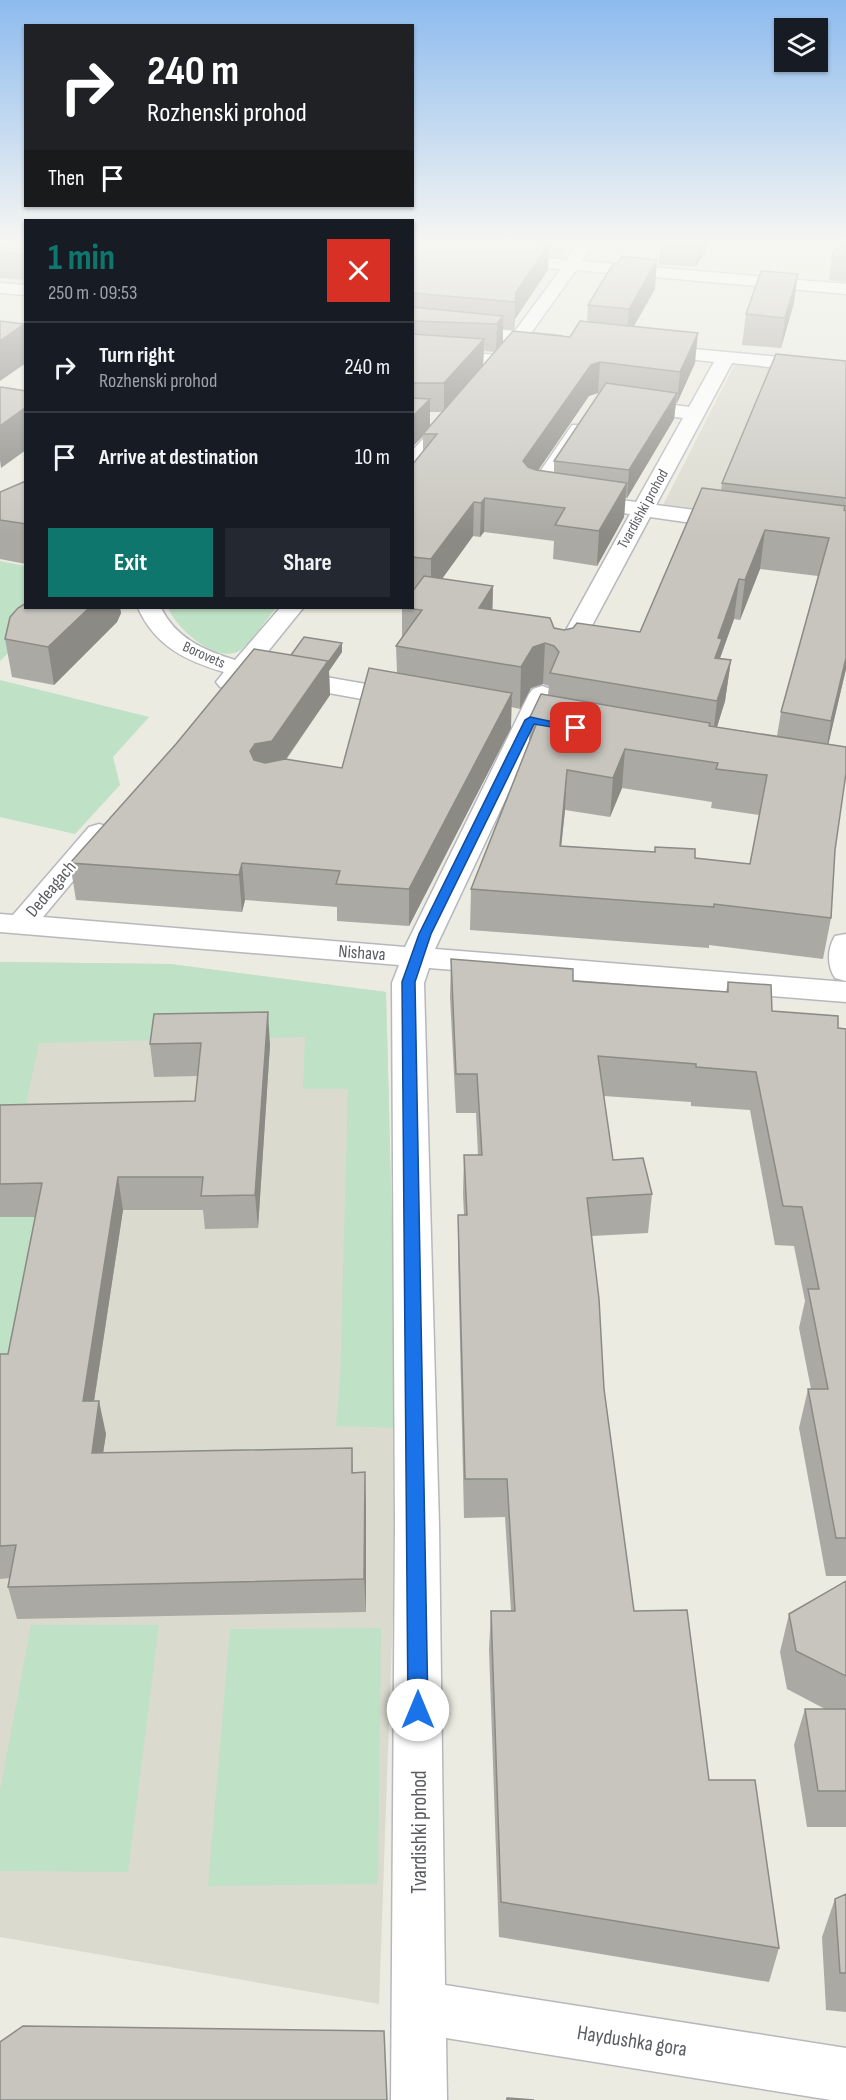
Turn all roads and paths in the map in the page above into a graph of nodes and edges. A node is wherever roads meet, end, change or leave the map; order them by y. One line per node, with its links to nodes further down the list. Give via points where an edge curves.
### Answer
1 (518, 340): 7 (street)
2 (555, 340): 3 (street)
3 (577, 342)
4 (633, 348): 6 (street)
5 (414, 355): 7 (street)
6 (726, 357): 8 (street); 11 (street, Tvardishki prohod)
7 (501, 360): 9 (street)
8 (846, 369)
9 (486, 378)
10 (464, 404): 13 (street)
11 (695, 414): 15 (street, Tvardishki prohod); 15 (street, via 600,407 534,495)
12 (422, 420): 13 (street)
13 (450, 420): 14 (street)
14 (414, 462)
15 (643, 510): 16 (street); 19 (street, Tvardishki prohod)
16 (756, 525)
17 (150, 609): 20 (street, Borovets, via 157,624 179,646)
18 (291, 609): 20 (street)
19 (561, 661)
20 (239, 669): 22 (street, Borovets); 23 (street)
21 (542, 694): 27 (street, Tvardishki prohod, via 425,934)
22 (426, 702)
23 (210, 705)
24 (113, 817): 25 (street, Dedeagach)
25 (7, 927): 27 (street, Nishava)
26 (846, 943): 28 (street)
27 (418, 957): 29 (street, Nishava); 30 (street, Tvardishki prohod, via 408,982 417,1525)
28 (846, 971)
29 (846, 992)
30 (417, 2007): 31 (street, Haydushka gora); 32 (street, Tvardishki prohod)
31 (846, 2075)
32 (419, 2100)

